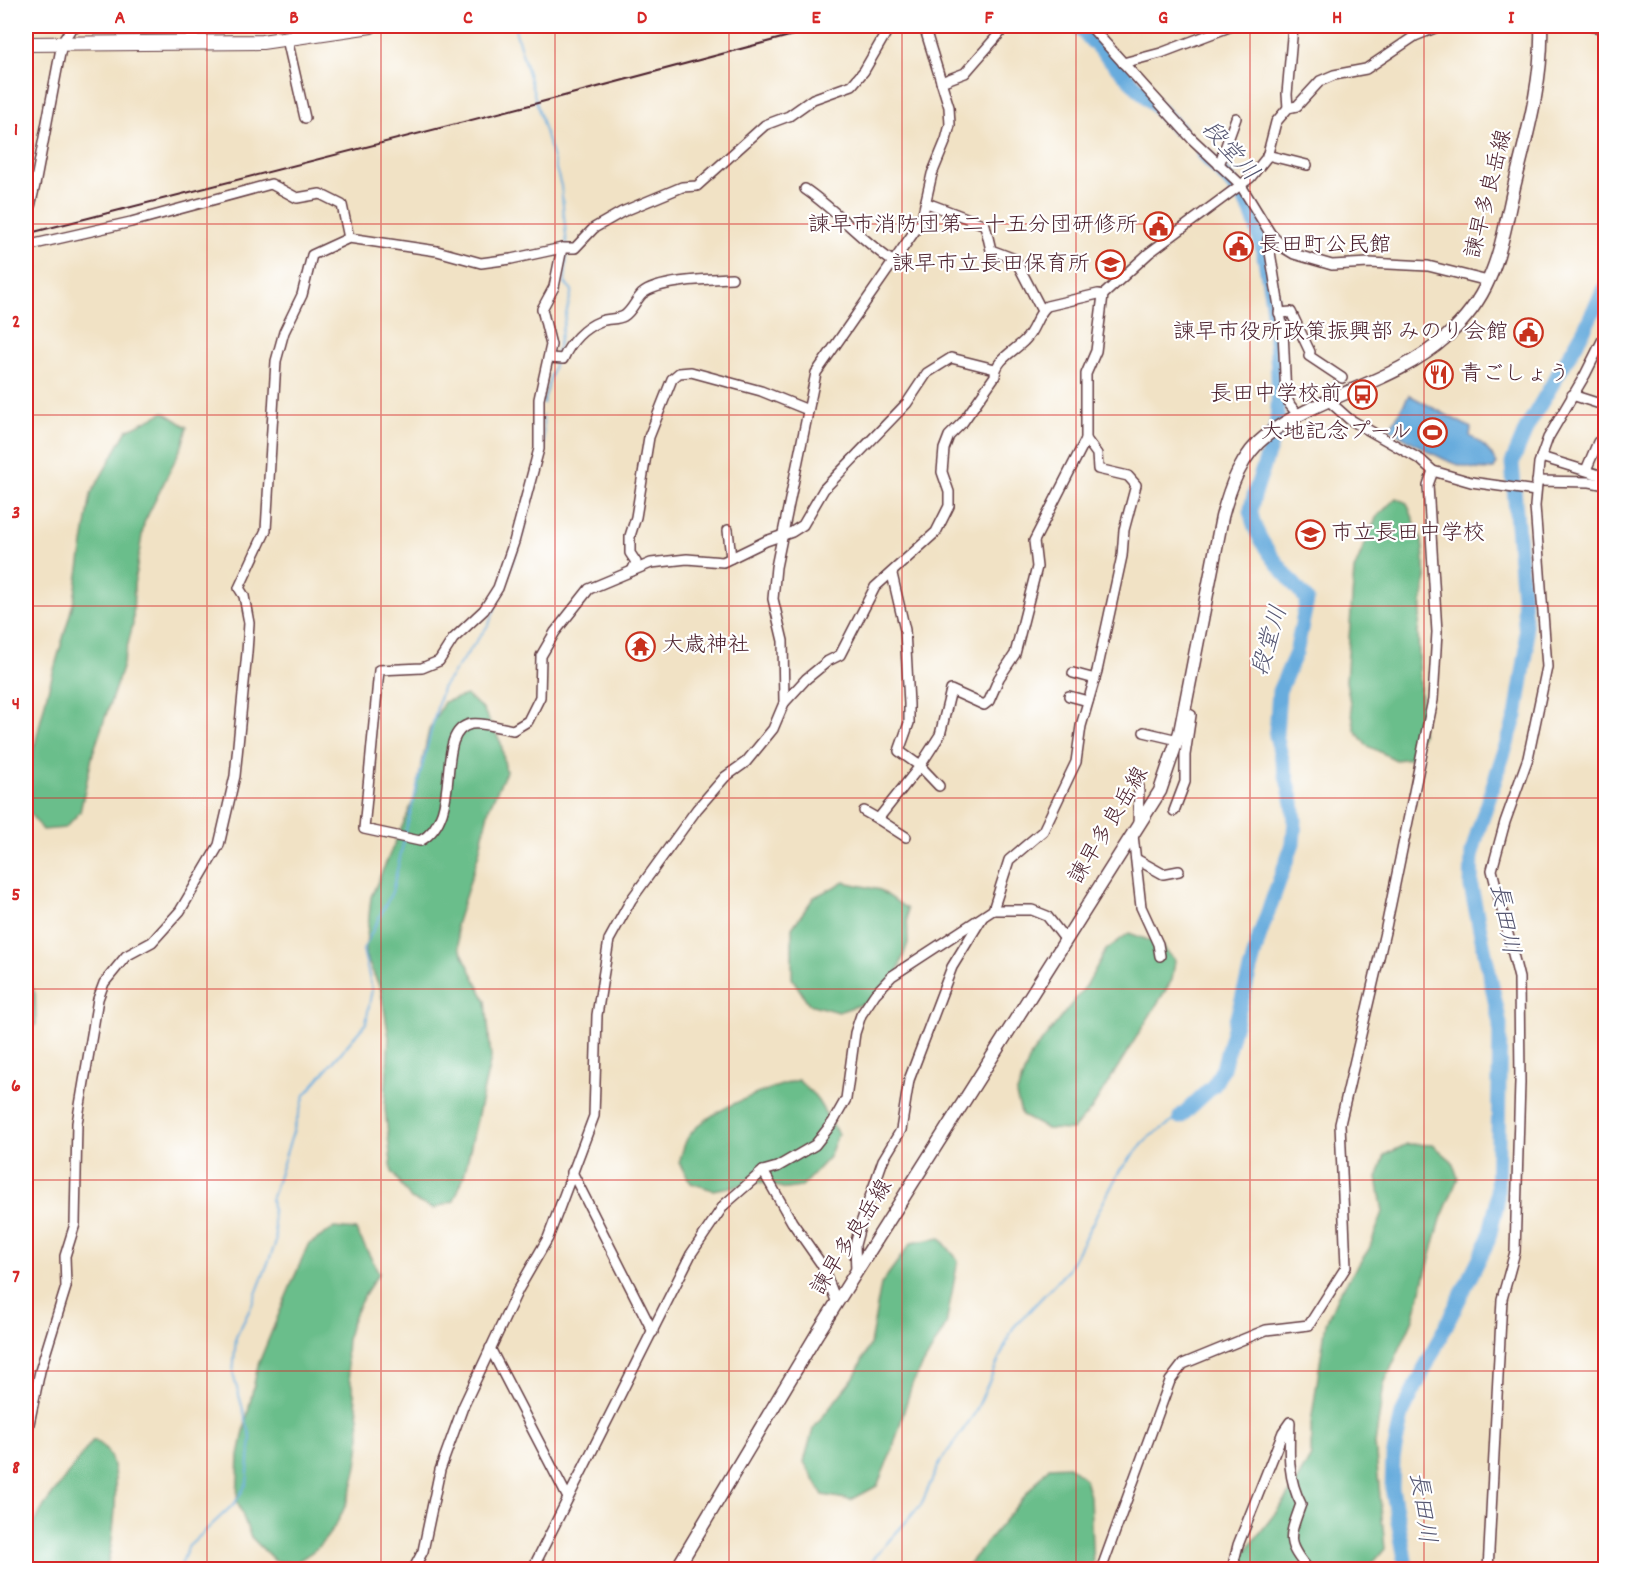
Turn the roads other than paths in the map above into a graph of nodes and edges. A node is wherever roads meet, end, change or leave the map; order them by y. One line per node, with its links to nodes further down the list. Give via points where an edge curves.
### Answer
1 (80, 26): 14 (street, via 72,27)
2 (371, 26): 13 (highway)
3 (890, 26): 31 (street, via 852,85 813,99 789,116 765,125 697,186 682,187 622,212)
4 (924, 26): 17 (street)
5 (1006, 26): 17 (street, via 964,73)
6 (1090, 26): 16 (street)
7 (1232, 26): 16 (street)
8 (1293, 26): 18 (street)
9 (1440, 26): 18 (street, via 1415,36 1366,69 1320,81 1297,106)
10 (1541, 26): 34 (main road, 諫早多良岳線, via 1541,58 1526,139 1498,258)
11 (1590, 26): 12 (street)
12 (1605, 29)
13 (287, 39): 14 (highway); 19 (street)
14 (62, 43): 15 (highway); 27 (street)
15 (26, 44)
16 (1123, 63): 22 (street)
17 (941, 82): 26 (street, via 950,125 932,174)
18 (1288, 108): 21 (street, via 1276,122)
19 (305, 118)
20 (1236, 118): 22 (street)
21 (1267, 155): 23 (street); 24 (street)
22 (1219, 165): 24 (street)
23 (1308, 165)
24 (1240, 185): 28 (street); 35 (street, via 1149,253)
25 (805, 189): 32 (street, via 830,206 864,242)
26 (927, 203): 32 (street, via 921,222); 36 (street, via 985,225 991,250 1015,259)
27 (26, 224)
28 (1270, 233): 34 (street, via 1294,254 1332,265 1428,266); 37 (street)
29 (349, 238): 30 (street, via 342,205 320,194 297,198 271,184); 31 (street, via 437,251 481,263); 88 (street, via 312,255 302,295 284,332 276,361 266,530 239,588 249,623 248,652 235,776 219,845 180,911 152,942 126,956 104,983 98,999 77,1123 75,1224 65,1256 66,1287 40,1371)
30 (26, 246)
31 (565, 248): 39 (street, via 554,287 542,309)
32 (892, 261): 45 (street, via 816,373)
33 (732, 278): 39 (street, via 651,288 623,317 602,321 588,329)
34 (1488, 281): 43 (main road, 諫早多良岳線, via 1470,311 1446,337 1394,371)
35 (1103, 296): 36 (street, via 1047,306); 47 (street, via 1096,351 1086,374)
36 (1041, 311): 40 (street, via 1034,330)
37 (1279, 313): 41 (street, via 1291,312 1309,356); 46 (street, via 1286,396)
38 (1605, 333): 42 (street)
39 (556, 359): 58 (street, via 539,399 539,449 498,588 439,661 422,668 379,670 364,829 420,841 432,834 440,822 451,744 463,727 473,723 513,730 528,721 540,698 541,656 555,632 590,589)
40 (995, 369): 56 (street, via 951,358 936,365 907,403 824,489 803,525); 59 (street, via 995,376 949,436 944,449 942,472 949,506 936,532)
41 (1342, 378)
42 (1572, 395): 44 (street); 49 (street)
43 (1330, 402): 46 (main road, 諫早多良岳線); 51 (street)
44 (1597, 404)
45 (808, 410): 56 (street); 58 (street, via 761,391 690,372 672,379 649,437 630,536 630,553 636,562)
46 (1295, 418): 65 (main road, 諫早多良岳線, via 1267,436 1230,488)
47 (1086, 439): 61 (street, via 1097,454 1098,469 1128,476 1136,485); 68 (street, via 1034,541 1037,567 1015,654 984,705 951,690 940,735)
48 (1598, 442): 50 (street)
49 (1542, 457): 50 (street); 54 (street)
50 (1586, 470): 52 (street)
51 (1432, 471): 54 (street, via 1495,487); 93 (street, via 1428,485 1437,632 1433,700 1340,1124 1346,1267 1309,1325 1266,1330 1183,1364 1170,1381)
52 (1605, 477)
53 (1605, 485): 54 (street, via 1590,482)
54 (1534, 487): 96 (street, via 1547,667 1528,758 1492,870 1519,978 1520,1082 1515,1252 1502,1299)
55 (728, 530): 57 (street)
56 (781, 538): 57 (street); 64 (street, via 773,599 783,641)
57 (731, 558): 58 (street, via 723,562 687,559 651,563)
58 (632, 571)
59 (892, 574): 64 (street, via 876,587 840,655 806,679); 68 (street, via 905,630 909,704 909,723 899,751)
60 (1073, 673): 61 (street)
61 (1095, 679): 63 (street)
62 (1069, 696): 63 (street)
63 (1088, 701): 78 (street, via 1080,726 1076,762 1043,831 1009,860)
64 (784, 703): 83 (street, via 773,729 746,762 725,777 697,809 631,900 609,940 597,1015 594,1116)
65 (1184, 712): 67 (main road, 諫早多良岳線); 72 (street, via 1191,715 1185,782)
66 (1144, 732): 67 (street)
67 (1178, 740): 74 (main road, 諫早多良岳線, via 1160,791)
68 (920, 766): 69 (street); 73 (street)
69 (939, 786)
70 (1139, 787): 74 (street)
71 (864, 811): 73 (street)
72 (1174, 811)
73 (878, 819): 75 (street)
74 (1136, 831): 76 (street); 80 (main road, 諫早多良岳線)
75 (906, 837)
76 (1136, 859): 77 (street, via 1163,874); 81 (street, via 1141,907)
77 (1179, 871)
78 (993, 910): 79 (street); 80 (street, via 1032,910 1047,916)
79 (984, 916): 82 (street, via 892,976 875,994 858,1024 846,1099 833,1122 815,1145); 84 (street, via 952,967 909,1080 901,1130 883,1160 861,1223 855,1245)
80 (1065, 939): 84 (main road, 諫早多良岳線)
81 (1160, 956)
82 (763, 1171): 85 (street, via 822,1265); 86 (street, via 724,1205 691,1254)
83 (572, 1172): 86 (street); 87 (street, via 548,1238)
84 (856, 1272): 85 (main road, 諫早多良岳線)
85 (837, 1303): 92 (main road, 諫早多良岳線)
86 (653, 1332): 89 (street)
87 (490, 1348): 89 (street); 90 (street, via 440,1470 423,1551)
88 (26, 1438)
89 (568, 1498): 91 (street)
90 (413, 1569)
91 (532, 1569)
92 (676, 1569)
93 (1101, 1569)
94 (1239, 1569): 95 (street, via 1234,1561 1238,1545 1290,1422 1291,1484 1301,1504 1292,1530 1292,1550)
95 (1310, 1569)
96 (1488, 1569)

